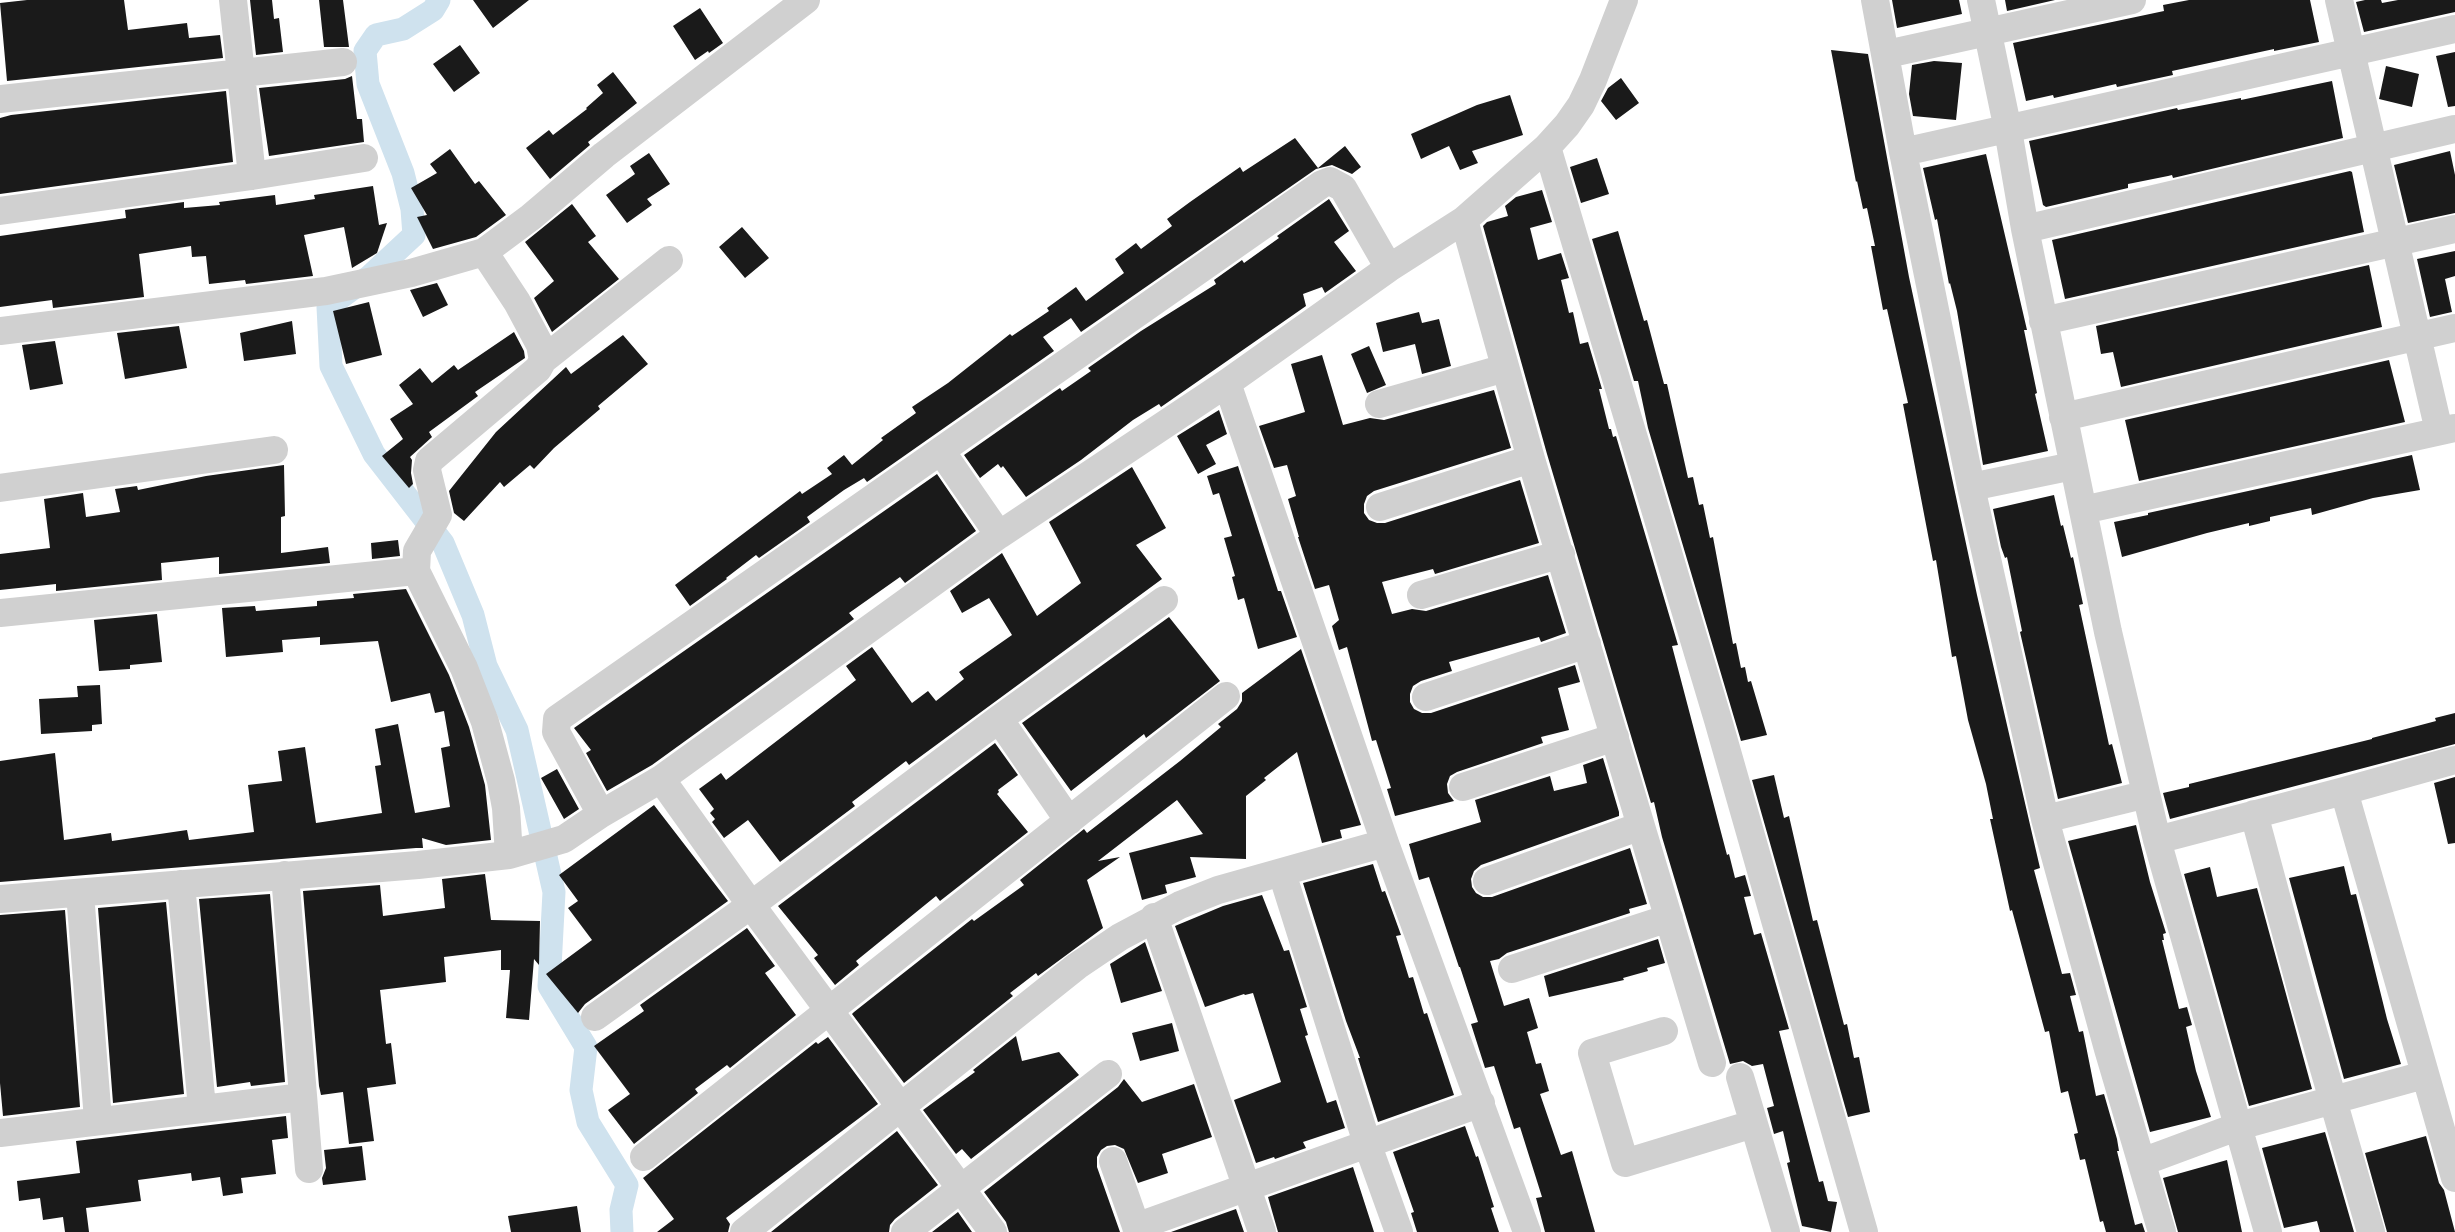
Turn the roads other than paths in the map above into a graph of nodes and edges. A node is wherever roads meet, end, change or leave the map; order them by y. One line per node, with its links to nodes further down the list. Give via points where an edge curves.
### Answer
1 (233, 0): 13 (street)
2 (806, 0): 27 (street)
3 (1624, 0): 17 (street, via 1581,105)
4 (1875, 0): 11 (street)
5 (1981, 0): 9 (street)
6 (2132, 0): 9 (street)
7 (2339, 0): 10 (street)
8 (2455, 29): 10 (street)
9 (1989, 33): 11 (street); 15 (street)
10 (2351, 52): 15 (street); 18 (street)
11 (1887, 54): 19 (street)
12 (343, 62): 13 (street)
13 (240, 74): 14 (street); 21 (street)
14 (0, 99)
15 (2008, 130): 19 (street); 24 (street)
16 (2455, 130): 18 (street)
17 (1547, 147): 23 (street); 115 (street)
18 (2372, 149): 24 (street); 26 (street)
19 (1903, 152): 44 (street)
20 (364, 158): 21 (street)
21 (252, 176): 22 (street)
22 (0, 211)
23 (1464, 220): 29 (street); 35 (street)
24 (2025, 229): 30 (street)
25 (2455, 229): 26 (street)
26 (2395, 243): 30 (street); 33 (street)
27 (484, 253): 32 (street, via 336,288); 34 (street, via 517,302)
28 (669, 260): 34 (street)
29 (1389, 268): 36 (street); 41 (street, via 1343,188 1331,181 1322,184)
30 (2043, 321): 38 (street)
31 (2455, 328): 33 (street)
32 (0, 331)
33 (2417, 337): 38 (street); 39 (street)
34 (543, 360): 50 (street, via 429,461 427,470 438,508 417,551)
35 (1505, 368): 37 (street); 42 (street)
36 (1227, 383): 48 (street); 70 (street)
37 (1379, 404)
38 (2063, 417): 43 (street)
39 (2447, 430): 47 (street)
40 (274, 450): 45 (street)
41 (941, 450): 48 (street); 64 (street, via 557,719 556,732)
42 (1531, 460): 46 (street); 49 (street)
43 (2073, 466): 44 (street); 47 (street)
44 (1971, 487): 66 (street)
45 (0, 488)
46 (1380, 507)
47 (2083, 510): 69 (street)
48 (999, 535): 60 (street)
49 (1560, 554): 51 (street); 54 (street)
50 (416, 571): 53 (street); 71 (street, via 485,722)
51 (1420, 595)
52 (1164, 600): 57 (street)
53 (0, 613)
54 (1587, 644): 56 (street); 58 (street)
55 (1226, 696): 67 (street)
56 (1426, 697)
57 (999, 719): 67 (street); 78 (street)
58 (1615, 737): 61 (street); 68 (street)
59 (2455, 760): 62 (street)
60 (661, 779): 64 (street); 78 (street)
61 (1463, 787)
62 (2344, 791): 65 (street); 87 (street)
63 (2135, 797): 66 (street)
64 (601, 814): 71 (street, via 564,839)
65 (2255, 814): 69 (street); 90 (street)
66 (2045, 819): 102 (street)
67 (1069, 821): 82 (street)
68 (1641, 826): 74 (street); 80 (street)
69 (2157, 840): 97 (street)
70 (1385, 844): 72 (street); 91 (street)
71 (517, 853): 73 (street)
72 (1282, 873): 79 (street, via 1218,890); 99 (street)
73 (285, 875): 75 (street); 89 (street)
74 (1487, 881)
75 (181, 884): 76 (street); 93 (street)
76 (80, 893): 77 (street); 94 (street)
77 (0, 899)
78 (751, 905): 82 (street); 83 (street)
79 (1154, 918): 92 (street, via 1077,966); 105 (street)
80 (1669, 918): 81 (street); 85 (street)
81 (1512, 969)
82 (829, 1010): 92 (street); 100 (street)
83 (595, 1017)
84 (1664, 1031): 96 (street, via 1592,1053 1625,1163)
85 (1712, 1063)
86 (1108, 1074): 106 (street)
87 (2424, 1075): 90 (street); 104 (street)
88 (1740, 1077): 96 (street)
89 (303, 1097): 93 (street); 103 (street)
90 (2334, 1101): 97 (street); 118 (street)
91 (1481, 1103): 99 (street); 113 (street)
92 (901, 1107): 106 (street); 108 (street)
93 (202, 1108): 94 (street)
94 (98, 1120): 98 (street)
95 (0, 1124): 98 (street)
96 (1753, 1124): 114 (street)
97 (2239, 1126): 102 (street); 117 (street)
98 (0, 1133)
99 (1367, 1143): 105 (street); 112 (street)
100 (644, 1157)
101 (1113, 1161): 107 (street)
102 (2143, 1162): 116 (street)
103 (309, 1169)
104 (2455, 1178)
105 (1247, 1187): 107 (street); 111 (street)
106 (959, 1188): 109 (street); 110 (street)
107 (1137, 1229)
108 (744, 1232)
109 (905, 1232)
110 (993, 1232)
111 (1262, 1232)
112 (1399, 1232)
113 (1527, 1232)
114 (1786, 1232)
115 (1864, 1232)
116 (2162, 1232)
117 (2268, 1232)
118 (2371, 1232)

